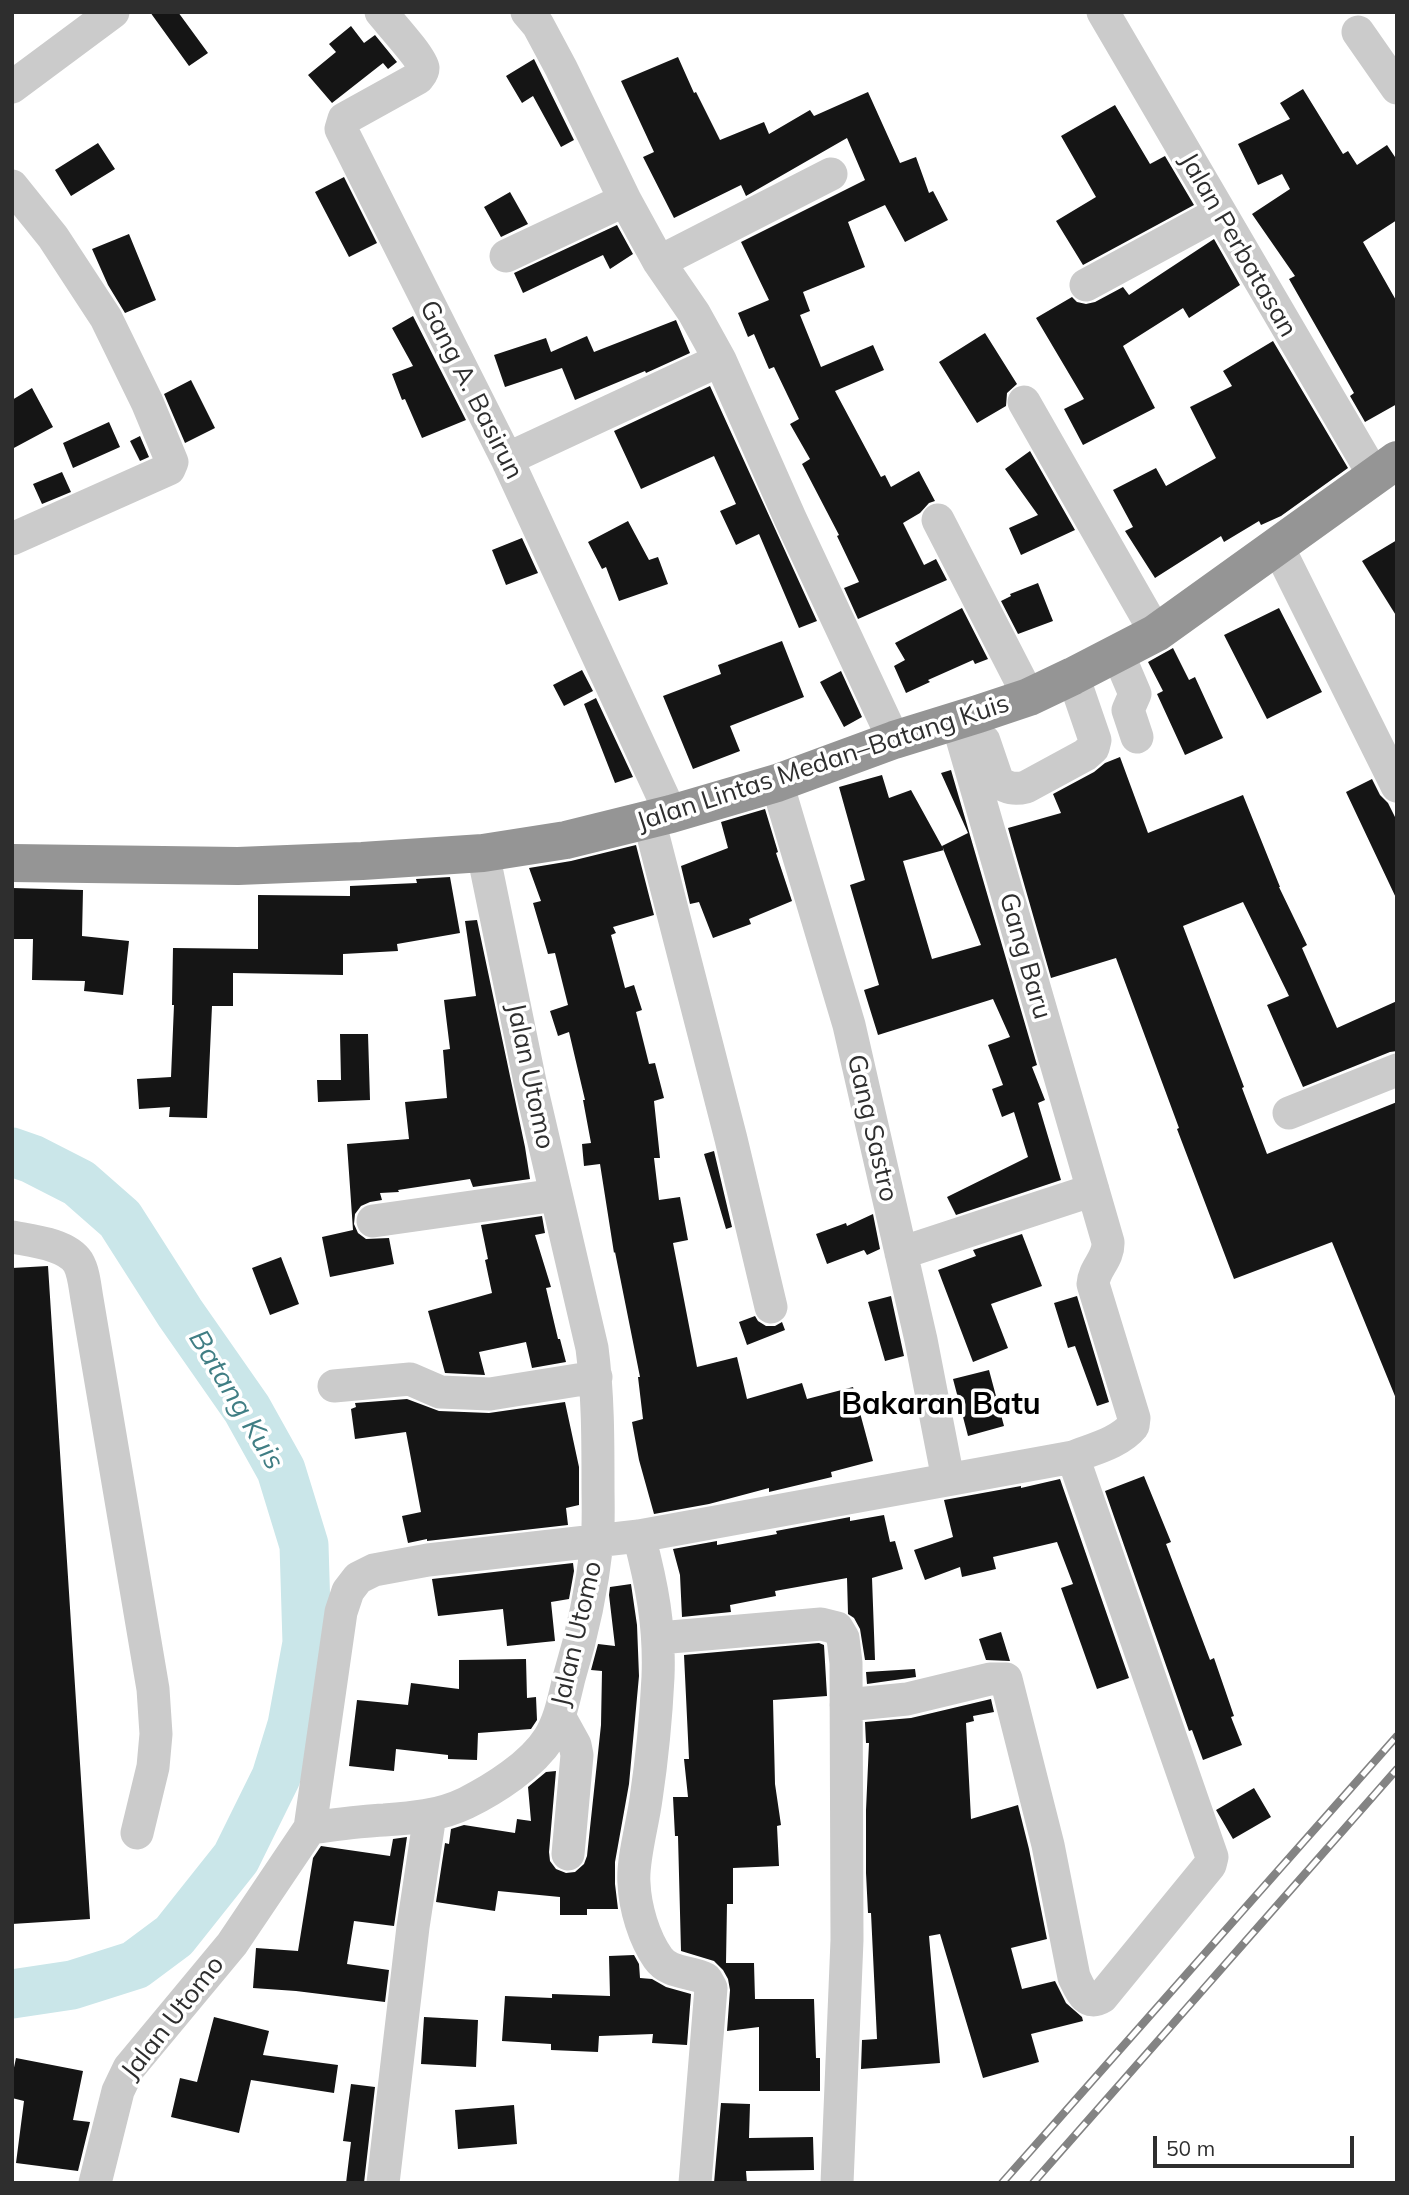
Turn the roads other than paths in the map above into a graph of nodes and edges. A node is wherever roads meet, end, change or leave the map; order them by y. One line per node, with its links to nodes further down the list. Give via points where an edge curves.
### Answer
1 (113, 12): 6 (street)
2 (381, 12): 17 (street, Gang A. Basirun, via 419,59 421,74 344,119 341,129)
3 (527, 12): 10 (street, via 550,46)
4 (1103, 12): 11 (street, Jalan Perbatasan)
5 (1358, 32): 7 (street)
6 (12, 87)
7 (1397, 88)
8 (831, 174): 13 (street)
9 (12, 186): 20 (street, via 53,237 106,318 172,463 169,469)
10 (625, 200): 12 (street); 13 (street)
11 (1219, 213): 14 (street); 18 (street, Jalan Perbatasan)
12 (506, 256)
13 (659, 262): 15 (street)
14 (1086, 285)
15 (720, 360): 17 (street); 28 (street)
16 (1024, 402): 22 (street)
17 (508, 459): 31 (street, Gang A. Basirun)
18 (1386, 469): 21 (highway, Jalan Lintas Medan–Batang Kuis)
19 (938, 520): 25 (street)
20 (12, 539)
21 (1277, 545): 22 (highway, Jalan Lintas Medan–Batang Kuis); 30 (street)
22 (1156, 632): 23 (highway, Jalan Lintas Medan–Batang Kuis)
23 (1118, 654): 24 (highway, Jalan Lintas Medan–Batang Kuis); 27 (street, via 1135,694 1128,710)
24 (1073, 676): 25 (highway, Jalan Lintas Medan–Batang Kuis); 26 (street, via 1095,740 1093,748 1026,787 1009,788 998,782 986,748)
25 (1029, 697): 26 (highway, Jalan Lintas Medan–Batang Kuis)
26 (968, 718): 28 (highway, Jalan Lintas Medan–Batang Kuis); 36 (street, Gang Baru)
27 (1137, 737)
28 (894, 740): 29 (highway, Jalan Lintas Medan–Batang Kuis)
29 (777, 783): 31 (highway, Jalan Lintas Medan–Batang Kuis); 40 (street, Gang Sastro, via 849,1025)
30 (1397, 786)
31 (660, 817): 32 (highway, Jalan Lintas Medan–Batang Kuis); 41 (street, Gang A. Basirun)
32 (483, 853): 33 (highway, Jalan Lintas Medan–Batang Kuis, via 238,866); 37 (street, Jalan Utomo)
33 (12, 863)
34 (1397, 1070): 35 (street)
35 (1289, 1113)
36 (1093, 1190): 40 (street); 44 (street, Gang Baru, via 1108,1251 1093,1284 1134,1422 1119,1437)
37 (556, 1195): 38 (street); 42 (street, Jalan Utomo)
38 (373, 1222)
39 (12, 1237): 53 (street, via 69,1253 81,1269 153,1689 153,1768)
40 (901, 1253): 45 (street, Gang Sastro)
41 (771, 1307)
42 (596, 1377): 43 (street, via 490,1394 440,1392 410,1379); 47 (street, Jalan Utomo)
43 (334, 1386)
44 (1073, 1457): 45 (street); 49 (street, via 1213,1857 1102,1997 1087,1999 1074,1977 1048,1845 1006,1679 906,1699)
45 (948, 1479): 46 (street)
46 (639, 1536): 47 (street); 48 (street)
47 (597, 1542): 50 (street, Jalan Utomo, via 583,1626); 52 (street, via 428,1560 358,1577 341,1612)
48 (659, 1638): 49 (street, via 833,1626 843,1638); 57 (street, via 647,1796 633,1881 636,1904 657,1957 671,1968 710,1983)
49 (846, 1705): 58 (street, via 847,1940)
50 (559, 1716): 51 (street, Jalan Utomo, via 537,1754 512,1774 463,1804); 54 (street, via 577,1755)
51 (430, 1815): 52 (street, Jalan Utomo); 56 (street)
52 (310, 1828): 55 (street, Jalan Utomo, via 232,1944 129,2068 118,2091)
53 (137, 1833)
54 (568, 1854)
55 (96, 2183)
56 (383, 2183)
57 (695, 2183)
58 (837, 2183)

